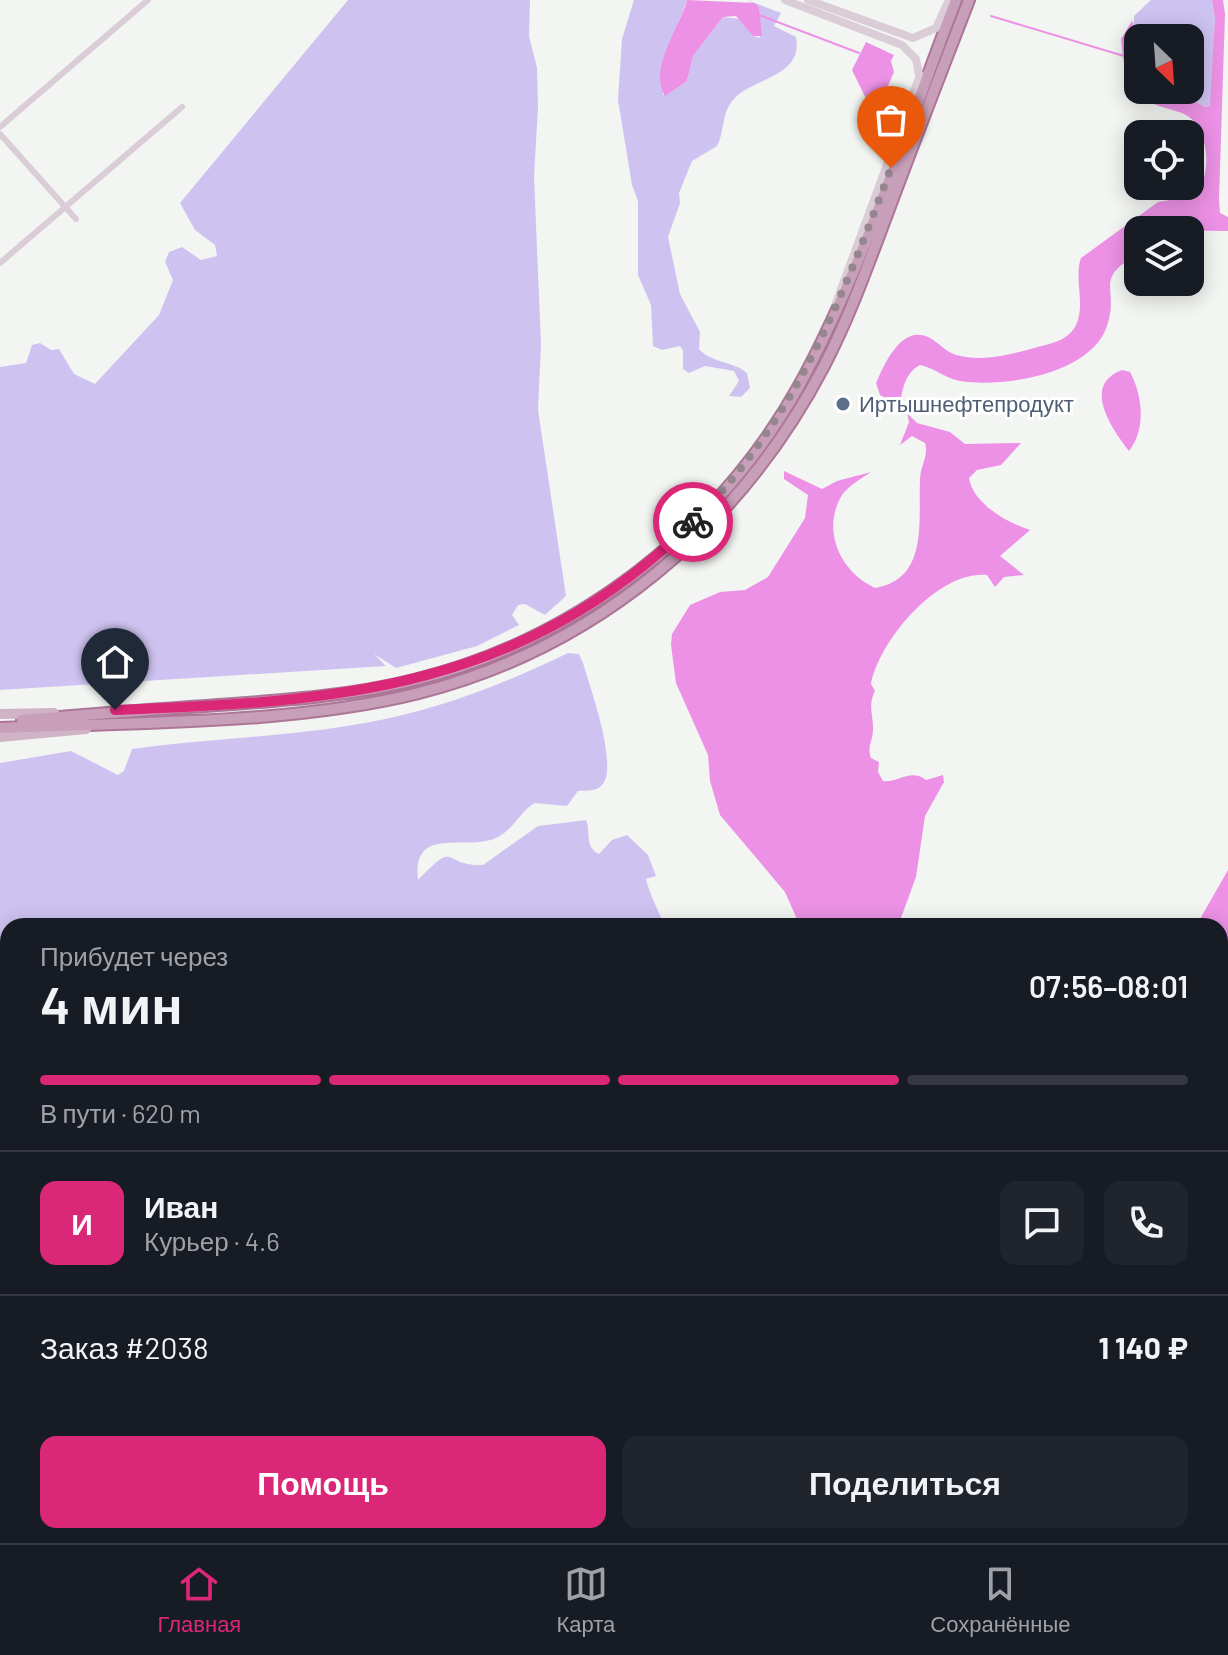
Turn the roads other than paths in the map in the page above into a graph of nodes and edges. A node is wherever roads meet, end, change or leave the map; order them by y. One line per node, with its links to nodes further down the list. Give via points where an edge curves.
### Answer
1 (148, 0): 13 (street)
2 (785, 0): 9 (street)
3 (808, 0): 9 (street)
4 (949, 0): 8 (street)
5 (956, 0): 7 (highway)
6 (969, 0): 21 (highway, via 825,363 762,463 674,559 581,627 454,683 360,704)
7 (951, 13): 8 (street); 11 (highway)
8 (936, 28): 9 (street)
9 (902, 41): 10 (street, via 914,55)
10 (920, 75): 11 (street); 18 (street)
11 (920, 93): 18 (highway)
12 (182, 107): 15 (street)
13 (0, 127)
14 (0, 134): 15 (street)
15 (66, 207): 16 (street); 17 (street)
16 (76, 219)
17 (0, 263)
18 (832, 318): 19 (highway, via 780,417 729,484 655,557 580,613 494,655 414,681 312,697)
19 (176, 708): 20 (main road); 22 (highway)
20 (0, 714)
21 (176, 720): 22 (highway); 23 (main road)
22 (0, 725)
23 (0, 737)

